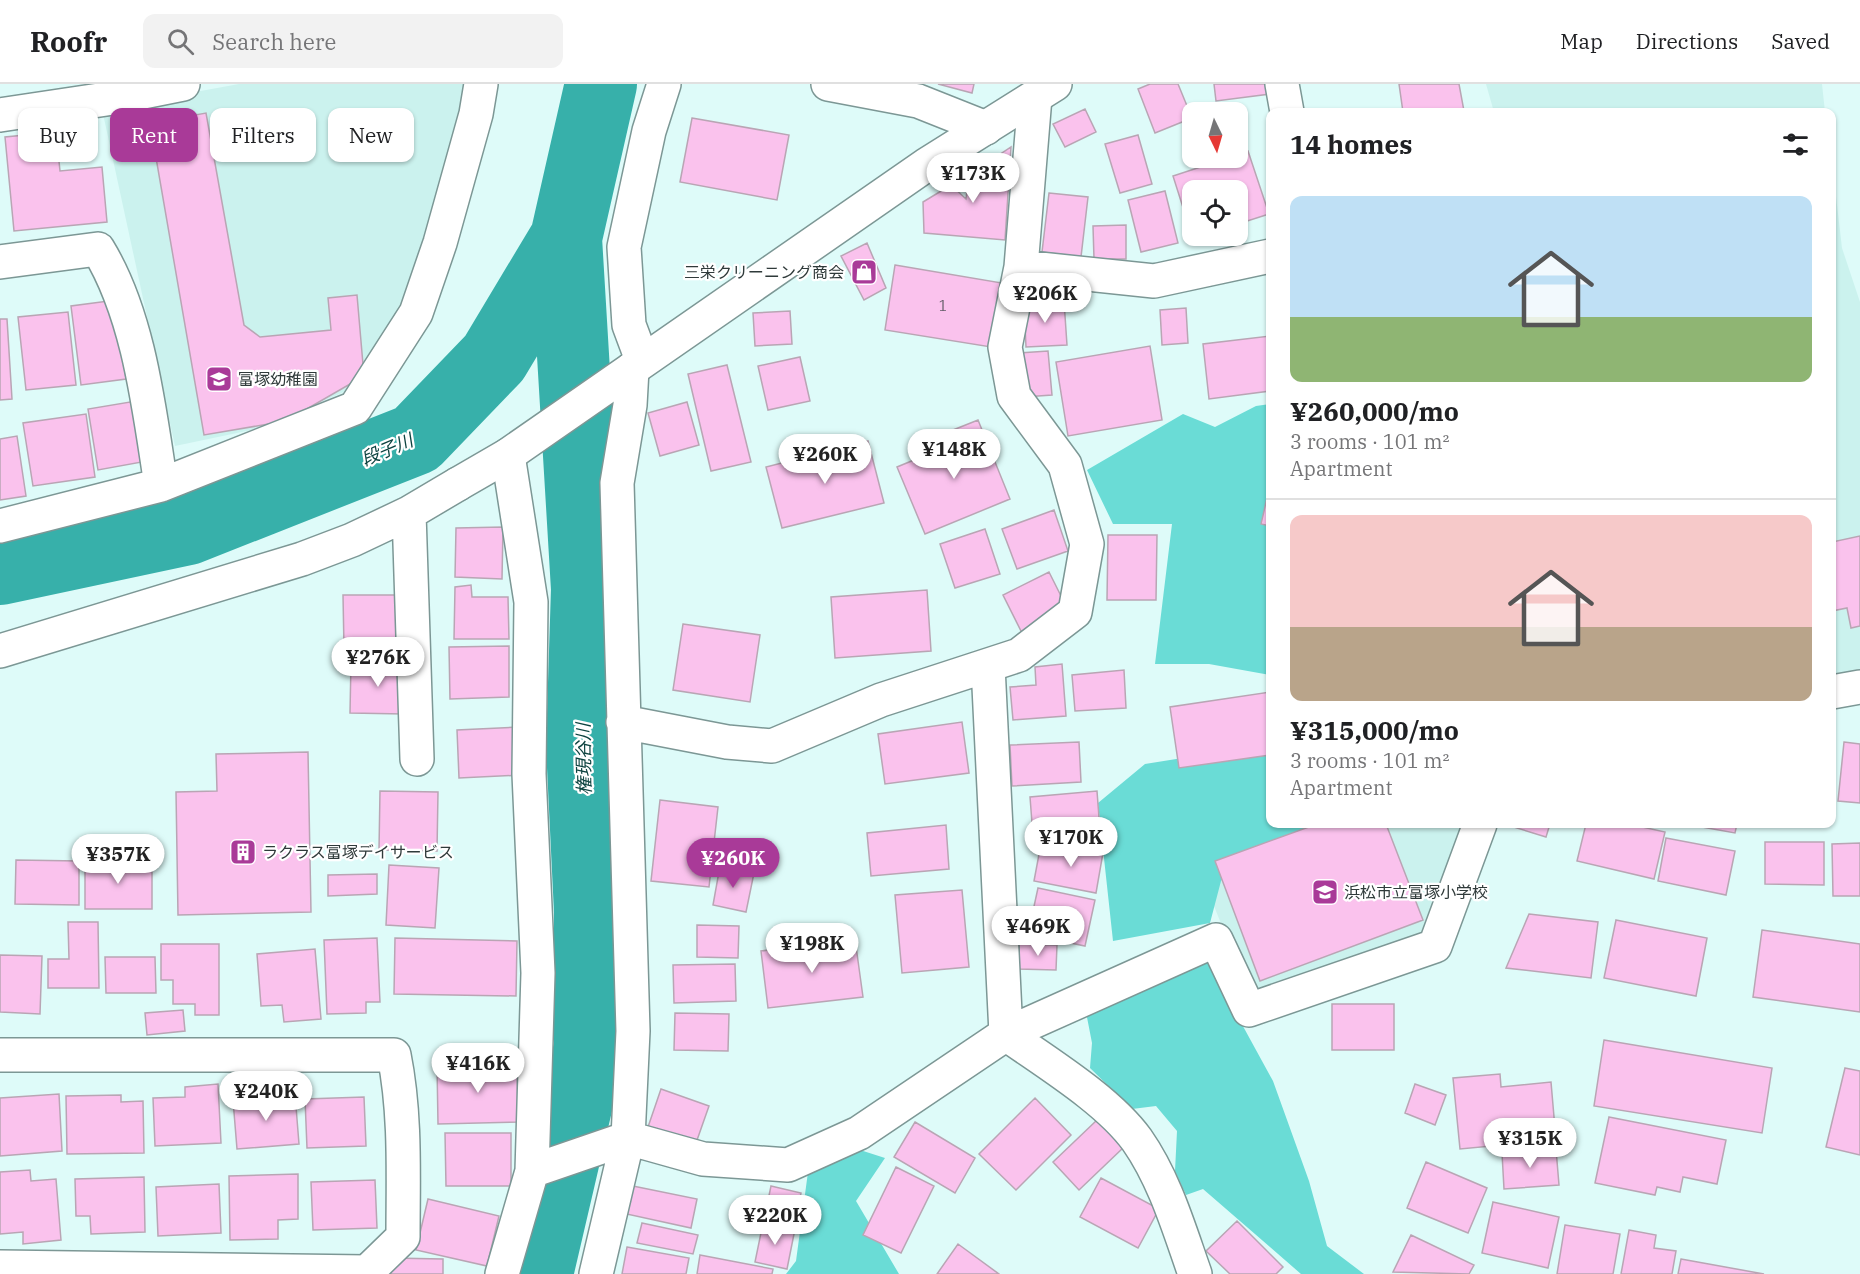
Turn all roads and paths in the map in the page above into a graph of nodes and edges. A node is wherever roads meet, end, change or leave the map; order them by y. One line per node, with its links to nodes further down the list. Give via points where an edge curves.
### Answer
1 (183, 84): 8 (street)
2 (481, 84): 15 (street, via 440,243 416,313 355,408)
3 (664, 84): 13 (street, via 649,131 624,247)
4 (828, 84): 9 (street, via 918,101)
5 (1282, 84): 7 (street)
6 (1045, 90): 9 (street); 12 (street)
7 (1286, 108)
8 (0, 116)
9 (986, 128): 13 (street, via 926,165)
10 (1266, 257): 12 (street, via 1154,281)
11 (0, 262): 15 (street, via 98,249 109,266 141,362)
12 (1021, 267): 19 (street, via 1005,347 1014,396 1065,465 1087,544 1075,612 1019,655)
13 (628, 371): 14 (street); 22 (street, via 630,405 617,483)
14 (518, 448): 16 (street); 28 (street, via 531,602 529,774 538,973)
15 (161, 484): 17 (street)
16 (409, 513): 18 (street, via 302,559); 23 (street)
17 (0, 526)
18 (0, 651)
19 (988, 666): 22 (street, via 881,700 772,746 727,742); 25 (street)
20 (1860, 687): 21 (street)
21 (1836, 691)
22 (623, 722): 27 (street, via 633,1031)
23 (417, 759)
24 (1479, 828): 25 (street, via 1435,946 1249,1010 1216,940)
25 (1006, 1034): 27 (street, via 859,1133 788,1165 703,1160); 33 (street, via 1096,1099 1137,1140 1166,1193)
26 (0, 1054): 30 (street, via 394,1055 404,1144 404,1237)
27 (619, 1141): 28 (street); 32 (street)
28 (539, 1169): 31 (street)
29 (0, 1267): 30 (street)
30 (367, 1273)
31 (502, 1274)
32 (596, 1274)
33 (1195, 1274)

